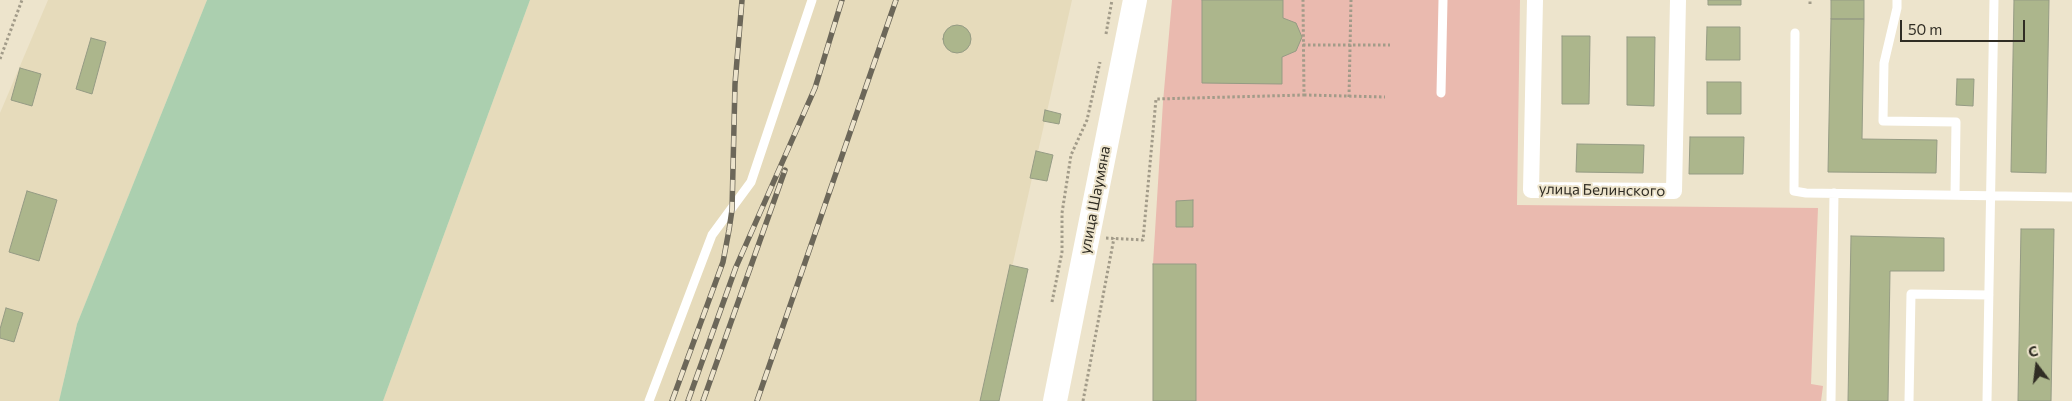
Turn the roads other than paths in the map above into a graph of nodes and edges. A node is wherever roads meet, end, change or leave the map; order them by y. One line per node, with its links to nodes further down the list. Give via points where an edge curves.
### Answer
1 (812, 0): 15 (lane, via 751,182 712,235)
2 (1135, 0): 16 (main road, улица Шаумяна)
3 (1443, 0): 9 (lane)
4 (1535, 0): 5 (street, улица Белинского, via 1531,190 1674,191)
5 (1678, 0)
6 (1897, 0): 11 (lane, via 1884,63 1883,121 1956,122)
7 (1994, 0): 12 (lane)
8 (1795, 34): 10 (lane, via 1794,191)
9 (1441, 93)
10 (1834, 193): 11 (lane); 17 (lane)
11 (1955, 195): 12 (lane)
12 (1990, 196): 13 (lane); 14 (lane)
13 (2072, 197)
14 (1989, 295): 18 (lane, via 1911,294); 19 (lane)
15 (649, 401)
16 (1055, 401)
17 (1831, 401)
18 (1909, 401)
19 (1987, 401)

